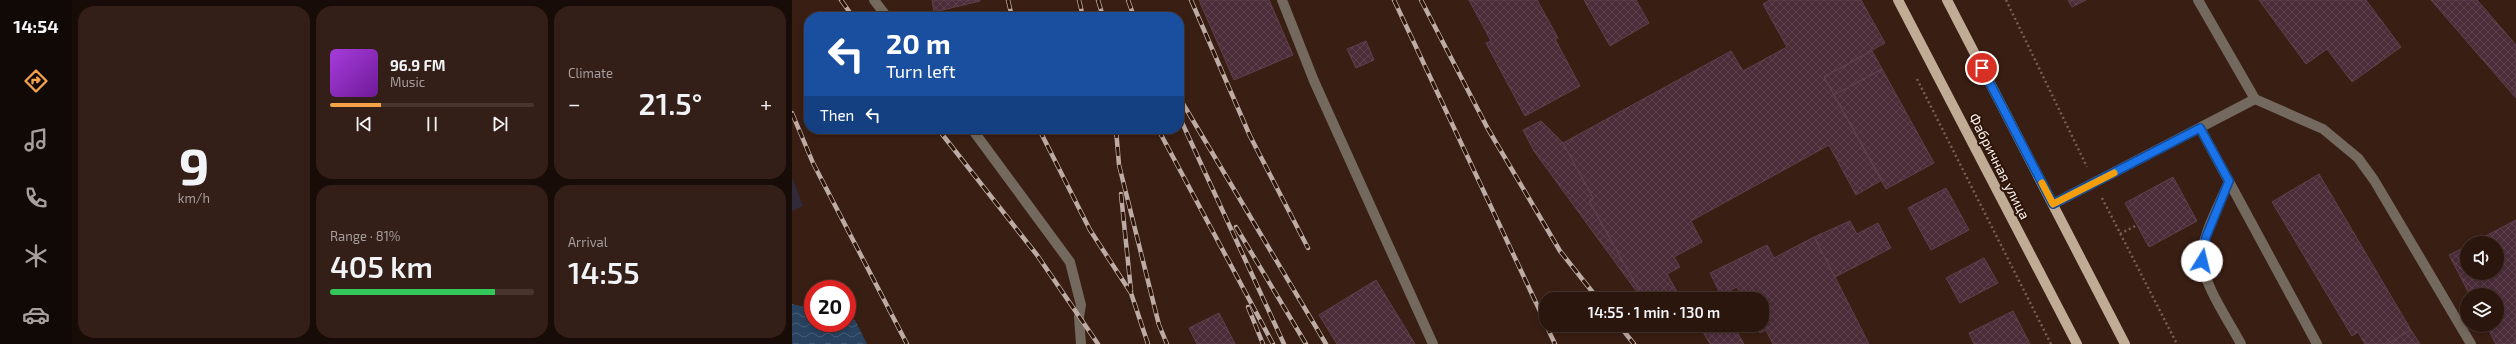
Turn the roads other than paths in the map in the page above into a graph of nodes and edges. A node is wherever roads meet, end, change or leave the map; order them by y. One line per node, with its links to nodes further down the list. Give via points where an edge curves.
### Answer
1 (874, 0): 6 (street)
2 (1282, 0): 13 (street, via 1314,81)
3 (1898, 0): 14 (main road, Фабричная улица)
4 (1947, 0): 11 (main road, Фабричная улица)
5 (2198, 0): 7 (street)
6 (883, 12)
7 (2255, 100): 8 (street); 18 (street, via 2323,129 2358,158 2374,180)
8 (2200, 128): 10 (street); 11 (street)
9 (976, 134): 12 (street, via 1070,262 1082,305 1079,317)
10 (2229, 181): 16 (street, via 2206,237 2202,261 2207,279); 17 (street)
11 (2053, 204): 15 (main road, Фабричная улица)
12 (1081, 344)
13 (1433, 344)
14 (2076, 344)
15 (2125, 344)
16 (2241, 344)
17 (2317, 344)
18 (2470, 344)

